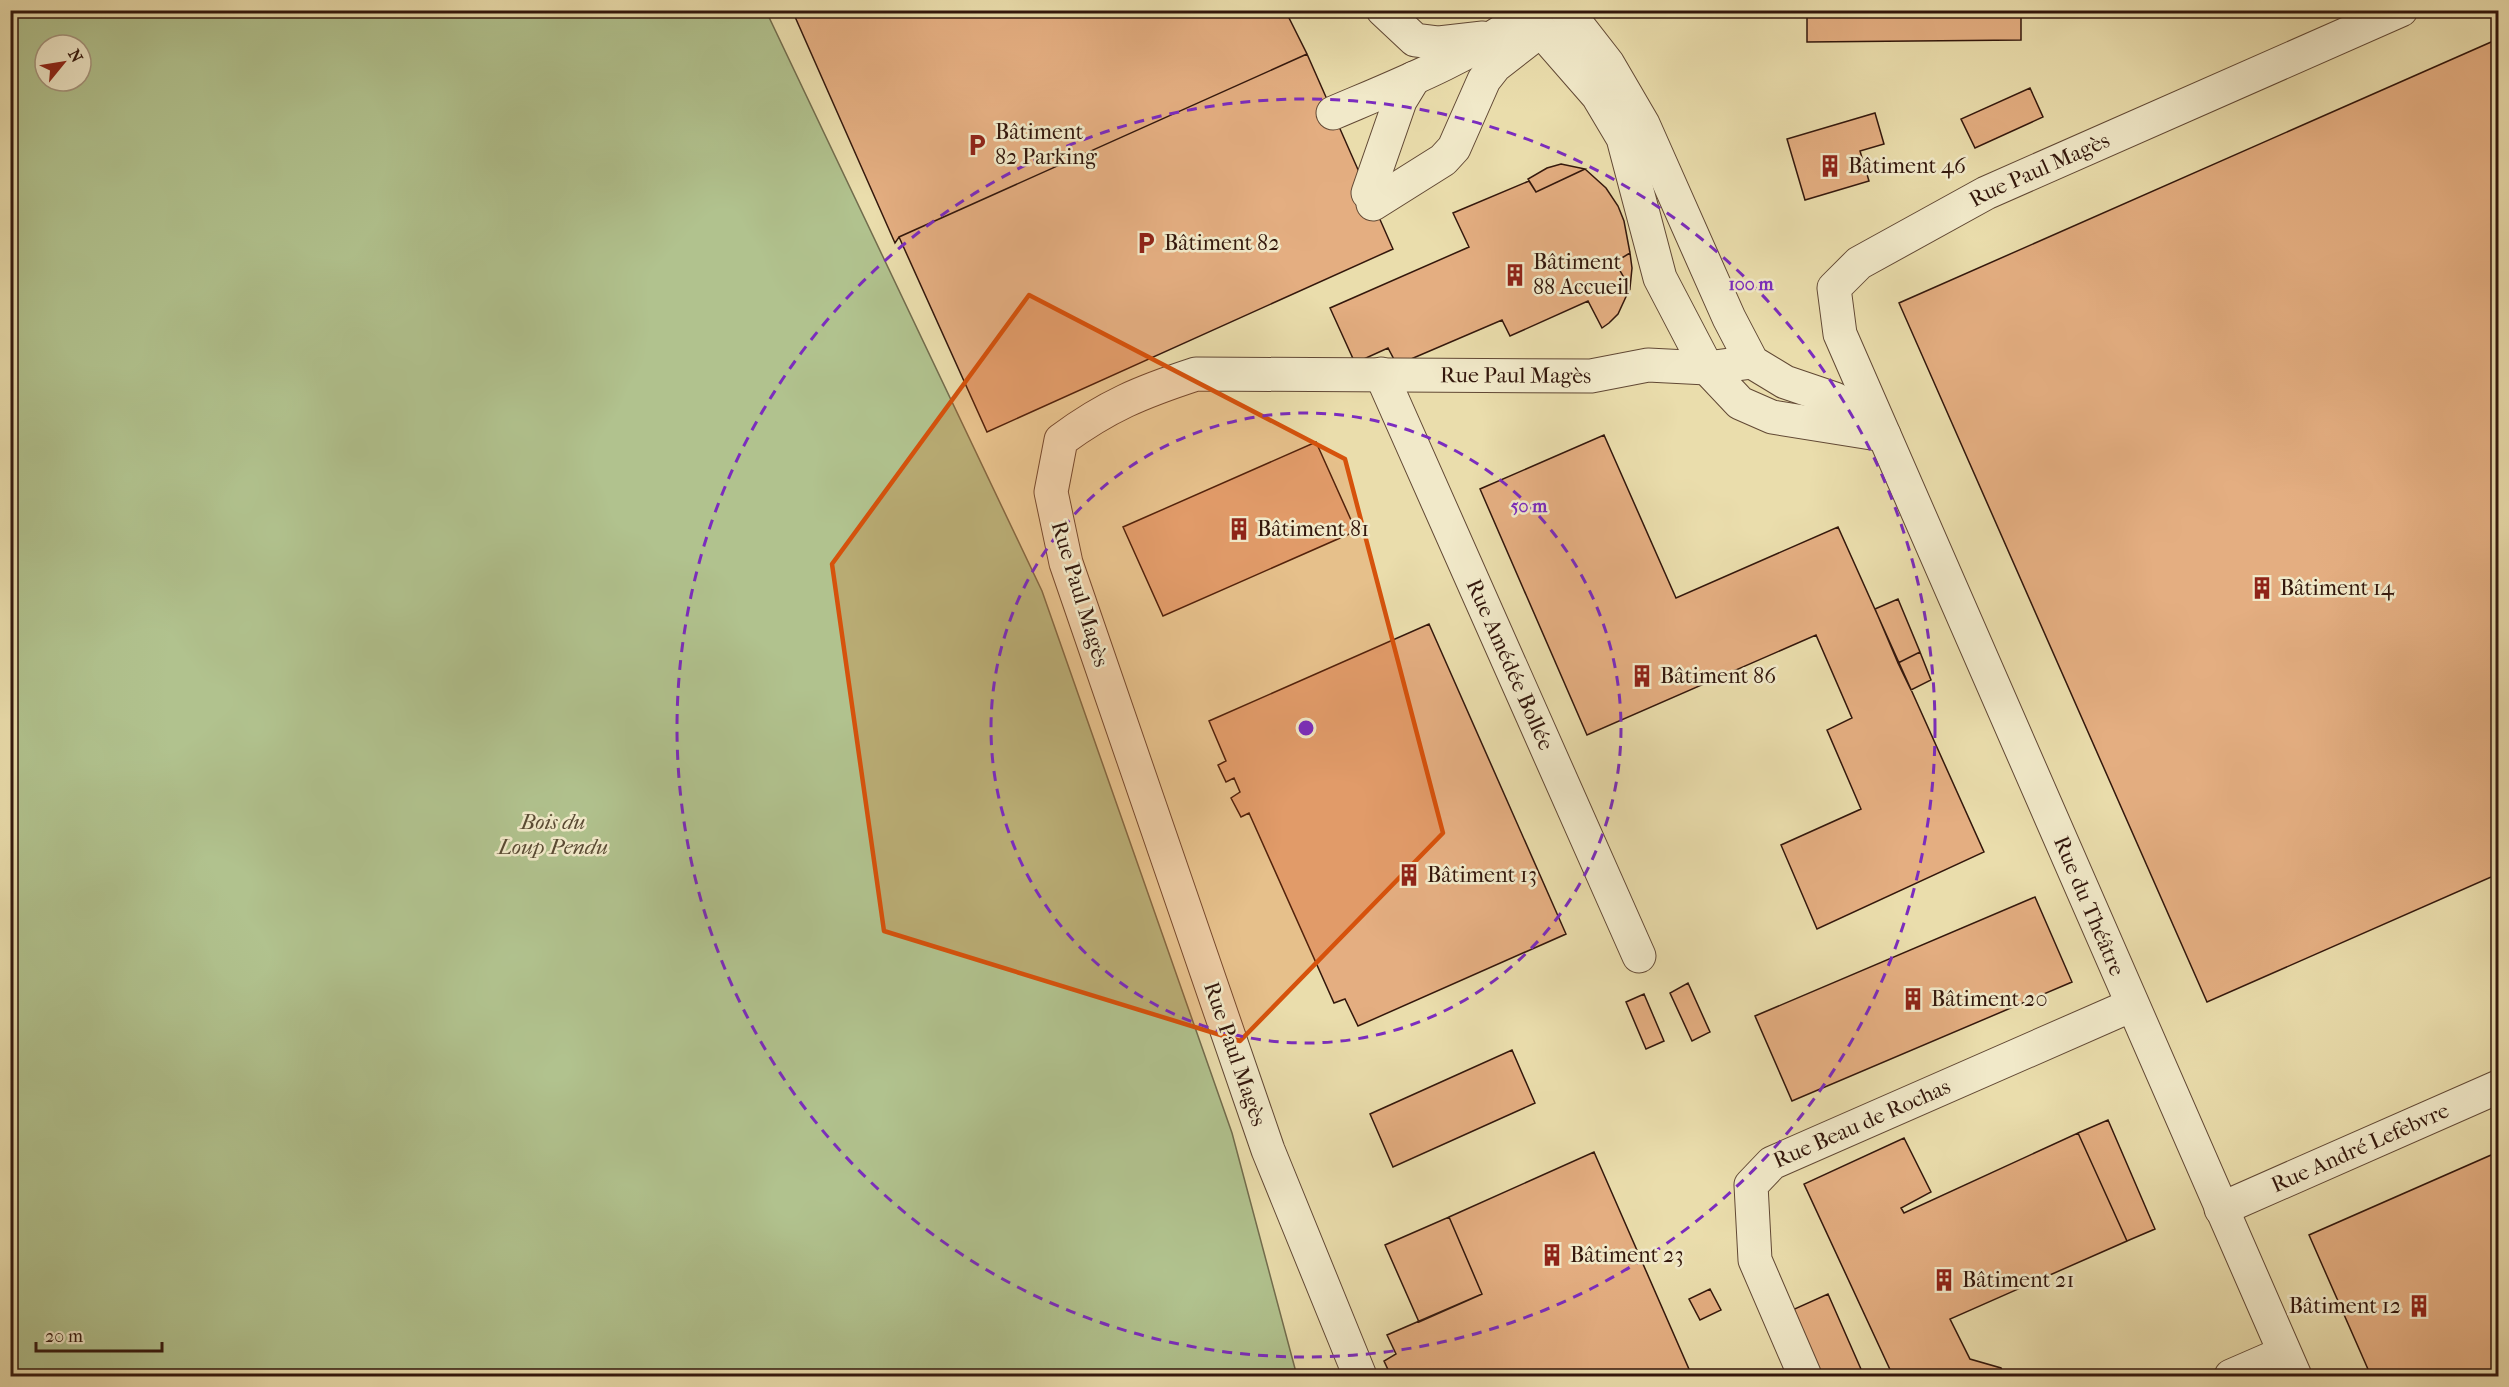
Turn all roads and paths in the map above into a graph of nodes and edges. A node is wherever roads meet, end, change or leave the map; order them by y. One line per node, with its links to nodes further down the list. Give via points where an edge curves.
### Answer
1 (1383, 10): 5 (lane, via 1414,40 1439,43)
2 (1566, 10): 8 (lane, via 1608,64 1643,124)
3 (2401, 10): 11 (lane, Rue Paul Magès, via 1986,193 1859,263 1834,288 1840,334)
4 (1530, 17): 5 (lane); 6 (lane, via 1484,80 1454,148 1443,160 1370,198 1400,101); 9 (lane, via 1598,96 1623,138 1660,278)
5 (1497, 36): 6 (lane)
6 (1414, 78): 7 (lane)
7 (1333, 113)
8 (1752, 362): 9 (lane, Rue Paul Magès); 11 (lane, via 1785,382 1835,399)
9 (1707, 368): 10 (lane, Rue Paul Magès, via 1648,365 1591,376); 11 (lane, via 1740,403 1772,417)
10 (1381, 374): 12 (lane, Rue Amédée Bollée); 17 (lane, Rue Paul Magès, via 1196,374 1144,391 1096,414 1061,440 1051,492 1066,563 1268,1150)
11 (1884, 435): 13 (lane, Rue du Théâtre)
12 (1639, 956)
13 (2132, 1005): 15 (lane, Rue du Théâtre); 18 (lane, Rue Beau de Rochas, via 1772,1163 1751,1185 1755,1260)
14 (2499, 1087): 15 (lane, Rue André Lefebvre)
15 (2221, 1209): 16 (lane, Rue du Théâtre)
16 (2290, 1365): 19 (lane)
17 (1360, 1377)
18 (1805, 1377)
19 (2230, 1377)

